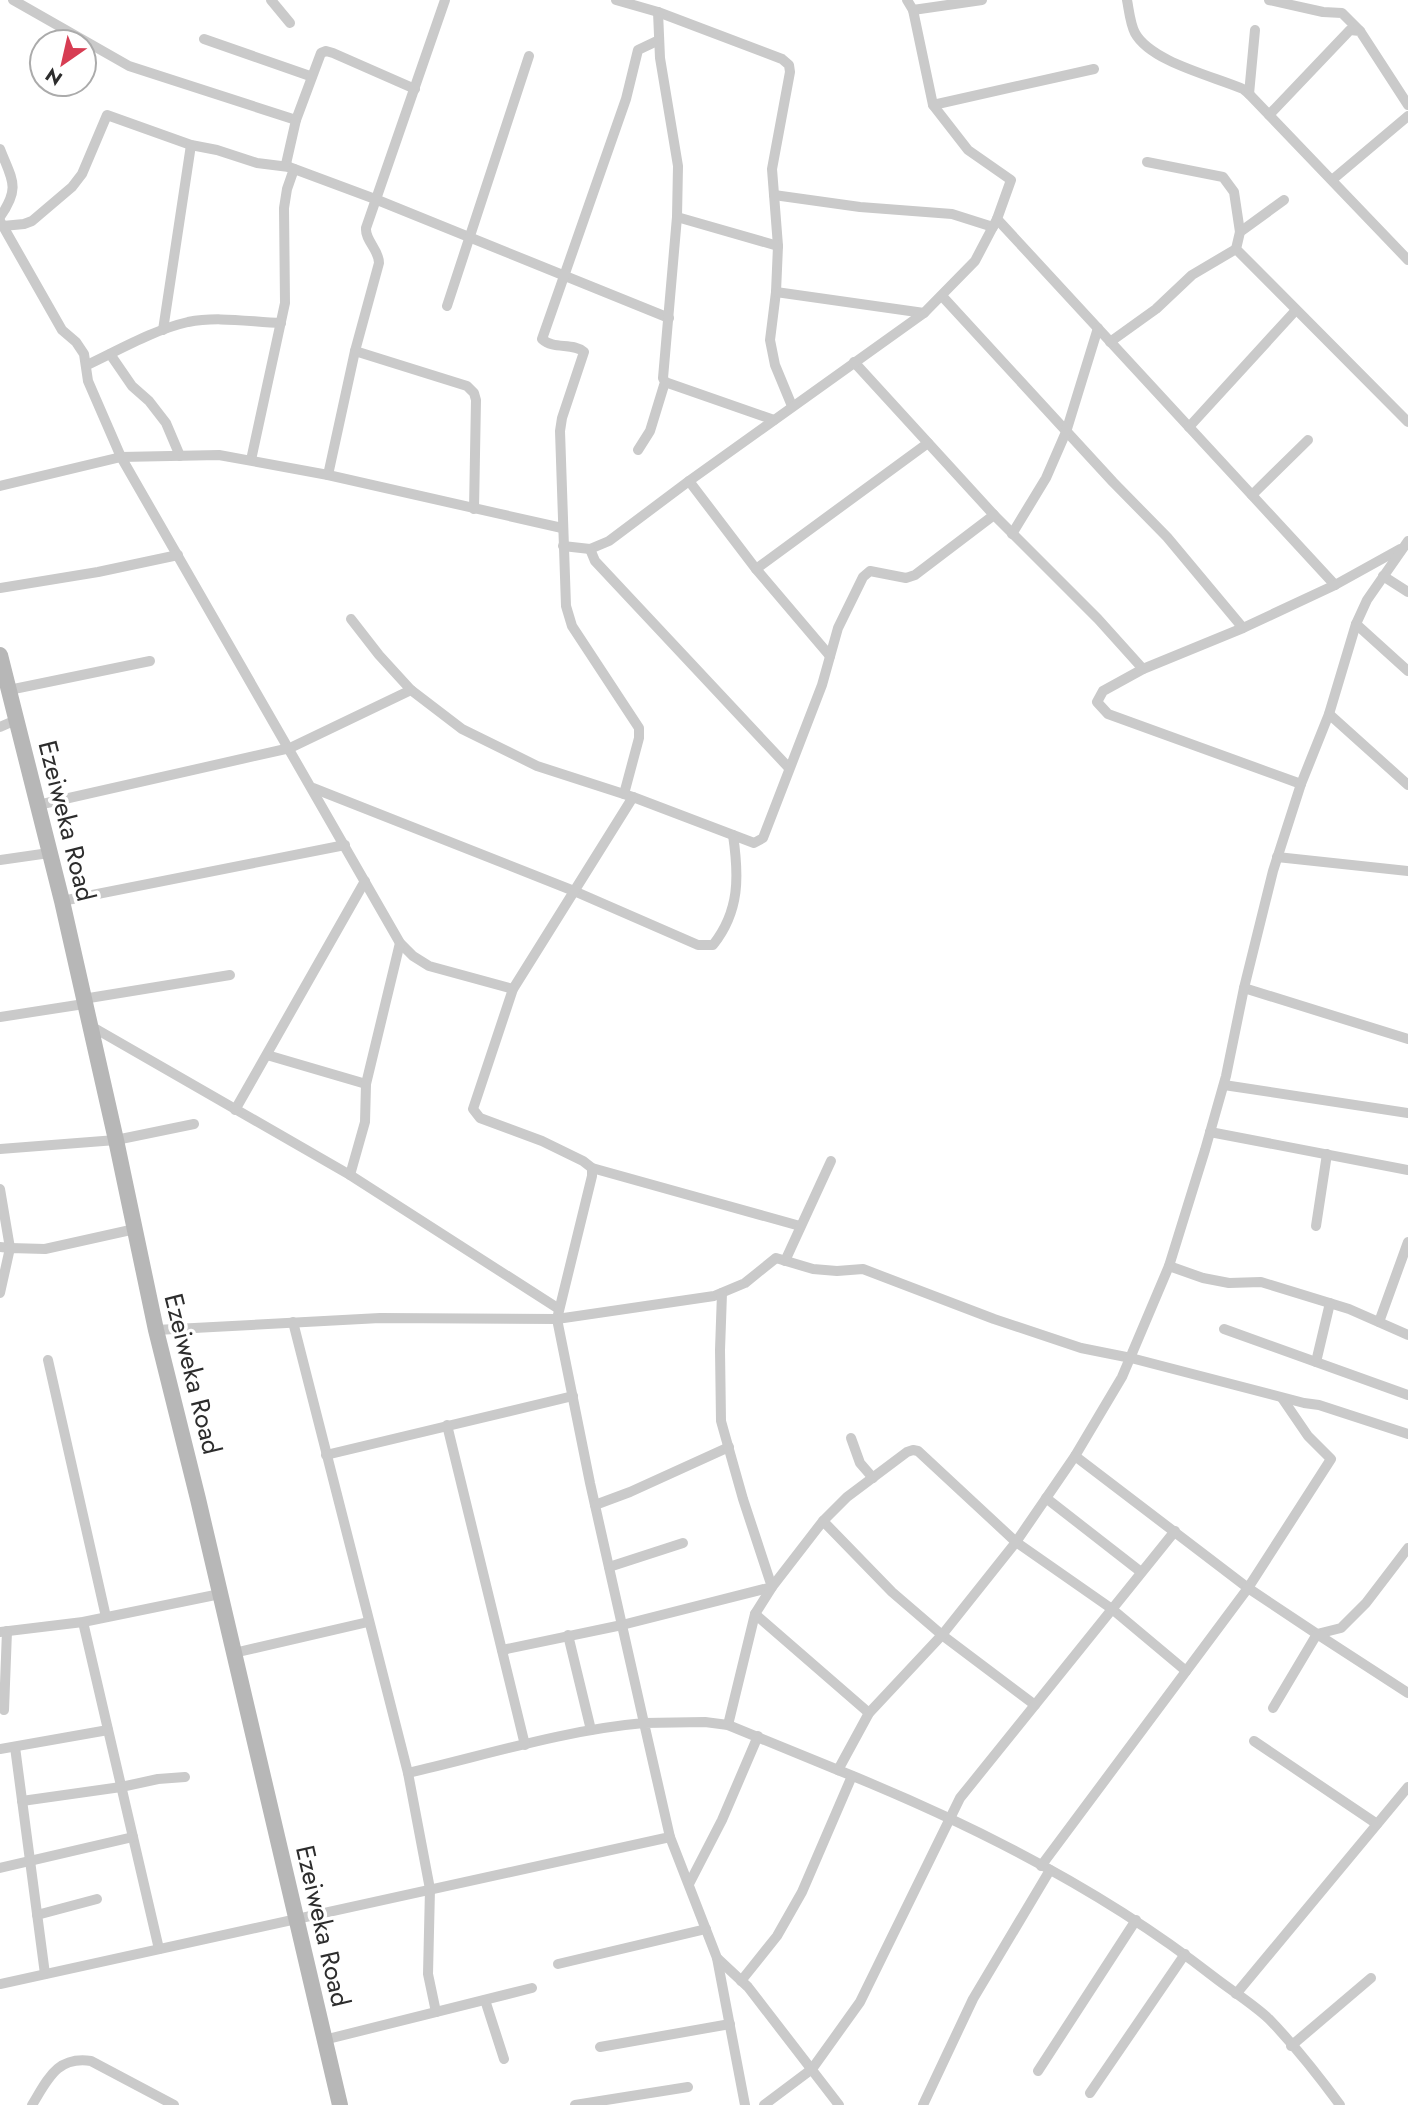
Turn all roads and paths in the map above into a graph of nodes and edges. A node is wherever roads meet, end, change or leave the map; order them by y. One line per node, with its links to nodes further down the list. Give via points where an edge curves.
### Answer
1 (13, 0): 24 (street, via 129,65)
2 (271, 0): 10 (street)
3 (446, 0): 18 (street)
4 (623, 0): 9 (street)
5 (982, 0): 8 (street)
6 (1127, 0): 19 (street, via 1135,32 1145,46)
7 (1269, 0): 12 (street, via 1342,13)
8 (910, 5): 20 (street)
9 (658, 12): 14 (street); 30 (street, via 789,65 772,169)
10 (290, 23)
11 (1255, 30): 19 (street)
12 (1360, 31): 21 (street); 22 (street, via 1350,30)
13 (204, 39): 17 (street)
14 (659, 40): 33 (street, via 678,166); 41 (street, via 638,50 626,99)
15 (529, 56): 37 (street)
16 (1094, 69): 20 (street)
17 (310, 76): 18 (street, via 326,51); 24 (street)
18 (415, 89): 31 (street)
19 (1249, 94): 22 (street)
20 (933, 105): 35 (street, via 974,156 1011,180)
21 (1408, 106)
22 (1269, 115): 29 (street)
23 (1408, 116): 29 (street)
24 (296, 120): 28 (street, via 286,160)
25 (191, 145): 28 (street); 34 (street, via 107,115 72,187 32,221); 50 (street)
26 (0, 149): 34 (street, via 13,189)
27 (1147, 162): 36 (street, via 1223,177 1234,192)
28 (291, 168): 31 (street); 48 (street, via 284,208)
29 (1332, 180): 40 (street)
30 (774, 195): 35 (street); 38 (street)
31 (375, 199): 37 (street); 52 (street, via 365,234 379,263)
32 (1284, 200): 36 (street)
33 (677, 217): 38 (street); 47 (street)
34 (1, 221): 55 (street, via 62,330 76,342)
35 (995, 223): 43 (street, via 975,261); 49 (street)
36 (1240, 232): 39 (street)
37 (469, 237): 41 (street); 44 (street)
38 (778, 246): 42 (street)
39 (1236, 249): 45 (street); 51 (street, via 1192,275 1156,309)
40 (1408, 260)
41 (563, 276): 47 (street); 74 (street, via 542,339 584,352 562,418)
42 (776, 292): 46 (street); 57 (street, via 771,353)
43 (942, 296): 46 (street); 61 (street)
44 (447, 306)
45 (1296, 310): 59 (street); 60 (street)
46 (924, 313): 54 (street)
47 (669, 318): 56 (street)
48 (281, 323): 50 (street, via 217,319); 67 (street)
49 (1098, 328): 51 (street); 61 (street)
50 (163, 330): 53 (street)
51 (1110, 342): 60 (street)
52 (355, 351): 68 (street); 72 (street, via 467,386 474,393)
53 (110, 355): 55 (street); 65 (street, via 166,423)
54 (854, 362): 57 (street); 63 (street)
55 (87, 365): 66 (street, via 88,381)
56 (665, 382): 58 (street); 64 (street, via 650,431)
57 (792, 406): 58 (street)
58 (774, 420): 69 (street)
59 (1408, 422)
60 (1189, 427): 71 (street)
61 (1066, 432): 75 (street, via 1046,478); 87 (street, via 1167,537)
62 (1308, 440): 71 (street)
63 (929, 443): 73 (street); 80 (street)
64 (638, 450)
65 (180, 456): 66 (street); 67 (street)
66 (121, 457): 70 (street); 79 (street)
67 (251, 460): 68 (street)
68 (328, 475): 72 (street)
69 (689, 481): 78 (street, via 609,541); 80 (street)
70 (0, 486)
71 (1252, 495): 82 (street)
72 (474, 509): 74 (street)
73 (994, 515): 75 (street); 89 (street, via 915,575 906,578 870,571 863,577)
74 (562, 528): 77 (street)
75 (1012, 534): 91 (street)
76 (1406, 544): 81 (street); 82 (street)
77 (563, 546): 78 (street); 103 (street, via 569,618 639,728)
78 (590, 549): 99 (street, via 595,561)
79 (178, 555): 83 (street); 98 (street)
80 (756, 569): 89 (street)
81 (1383, 576): 84 (street); 86 (street)
82 (1335, 584): 87 (street)
83 (0, 588)
84 (1408, 592)
85 (351, 619): 93 (street)
86 (1356, 624): 92 (street); 95 (street)
87 (1243, 628): 91 (street)
88 (0, 655): 94 (main road, Ezeiweka Road)
89 (830, 656): 99 (street)
90 (150, 661): 94 (street)
91 (1143, 669): 101 (street, via 1103,691 1097,702 1101,708)
92 (1408, 671)
93 (411, 690): 98 (street); 103 (street, via 462,729 524,760)
94 (9, 691): 96 (main road, Ezeiweka Road)
95 (1329, 714): 100 (street); 101 (street)
96 (16, 720): 97 (street); 104 (main road, Ezeiweka Road)
97 (0, 727)
98 (290, 748): 102 (street); 104 (street)
99 (789, 768): 105 (street, via 763,838 754,843)
100 (1407, 781)
101 (1301, 784): 108 (street)
102 (313, 788): 106 (street); 112 (street)
103 (629, 795): 105 (street); 112 (street)
104 (38, 805): 107 (main road, Ezeiweka Road)
105 (733, 835): 112 (street, via 737,897 724,932 713,945 698,945)
106 (345, 845): 111 (street); 113 (street)
107 (49, 853): 109 (street); 113 (main road, Ezeiweka Road)
108 (1277, 857): 110 (street); 116 (street)
109 (0, 860)
110 (1408, 871)
111 (365, 881): 114 (street); 122 (street)
112 (574, 891): 117 (street)
113 (62, 901): 118 (main road, Ezeiweka Road)
114 (400, 943): 117 (street, via 429,966); 123 (street)
115 (230, 975): 118 (street)
116 (1244, 988): 121 (street); 124 (street)
117 (513, 989): 133 (street, via 473,1109 480,1118 542,1141)
118 (84, 1001): 119 (street); 120 (main road, Ezeiweka Road)
119 (0, 1017)
120 (89, 1025): 125 (street); 129 (main road, Ezeiweka Road)
121 (1408, 1039)
122 (267, 1055): 123 (street); 125 (street)
123 (366, 1084): 135 (street, via 365,1122)
124 (1224, 1085): 126 (street); 128 (street)
125 (236, 1110): 135 (street)
126 (1408, 1113)
127 (194, 1124): 129 (street)
128 (1210, 1132): 131 (street); 143 (street)
129 (116, 1140): 130 (street); 139 (main road, Ezeiweka Road)
130 (0, 1149)
131 (1327, 1154): 134 (street); 138 (street)
132 (831, 1161): 137 (street)
133 (592, 1168): 137 (street); 149 (street)
134 (1408, 1170)
135 (350, 1175): 149 (street)
136 (0, 1189): 141 (street)
137 (800, 1226): 142 (street)
138 (1315, 1226)
139 (135, 1229): 141 (street, via 45,1249); 153 (main road, Ezeiweka Road)
140 (1408, 1242): 144 (street)
141 (5, 1247): 146 (street)
142 (785, 1261): 147 (street, via 776,1258 745,1283); 155 (street, via 813,1269 863,1269 1081,1348)
143 (1169, 1266): 148 (street, via 1229,1283 1261,1282); 155 (street)
144 (1394, 1282): 145 (street); 151 (street)
145 (1408, 1283)
146 (0, 1293)
147 (722, 1293): 149 (street); 164 (street, via 721,1421)
148 (1330, 1303): 151 (street); 157 (street)
149 (558, 1314): 150 (street); 159 (street)
150 (293, 1322): 153 (street); 165 (street)
151 (1380, 1322): 154 (street)
152 (1224, 1329): 157 (street)
153 (156, 1330): 179 (main road, Ezeiweka Road)
154 (1408, 1335)
155 (1131, 1358): 160 (street); 166 (street)
156 (48, 1360): 182 (street)
157 (1316, 1362): 158 (street)
158 (1408, 1395)
159 (573, 1396): 161 (street); 169 (street)
160 (1282, 1398): 162 (street); 178 (street, via 1308,1436 1331,1459)
161 (447, 1425): 165 (street); 190 (street)
162 (1408, 1434)
163 (851, 1438): 167 (street, via 860,1463)
164 (729, 1447): 169 (street); 177 (street)
165 (326, 1455): 184 (street)
166 (1075, 1456): 168 (street); 171 (street)
167 (873, 1478): 170 (street); 172 (street, via 907,1452 918,1451)
168 (1046, 1498): 172 (street); 176 (street)
169 (595, 1505): 175 (street)
170 (823, 1521): 177 (street); 189 (street, via 892,1592)
171 (1175, 1531): 176 (street); 178 (street)
172 (1016, 1542): 180 (street); 189 (street)
173 (683, 1543): 175 (street)
174 (1408, 1548): 187 (street, via 1341,1628)
175 (609, 1567): 185 (street)
176 (1142, 1572): 180 (street)
177 (772, 1587): 181 (street); 185 (street)
178 (1248, 1588): 187 (street); 192 (street)
179 (220, 1594): 182 (street); 191 (main road, Ezeiweka Road)
180 (1112, 1609): 192 (street); 194 (street)
181 (755, 1614): 197 (street); 199 (street)
182 (106, 1617): 183 (street)
183 (83, 1622): 186 (street); 200 (street)
184 (368, 1622): 191 (street); 208 (street)
185 (622, 1625): 188 (street); 198 (street)
186 (3, 1631): 196 (street)
187 (1317, 1634): 193 (street); 195 (street)
188 (568, 1635): 190 (street); 201 (street)
189 (942, 1635): 194 (street); 197 (street)
190 (502, 1650): 204 (street)
191 (234, 1653): 225 (main road, Ezeiweka Road)
192 (1186, 1671): 220 (street)
193 (1408, 1693)
194 (1034, 1705): 214 (street, via 960,1798)
195 (1273, 1708)
196 (5, 1710)
197 (869, 1713): 207 (street)
198 (644, 1723): 199 (street); 201 (street); 217 (street)
199 (728, 1725): 202 (street)
200 (108, 1730): 205 (street); 211 (street)
201 (591, 1730): 204 (street)
202 (758, 1737): 207 (street); 221 (street)
203 (1254, 1741): 215 (street)
204 (525, 1745): 208 (street)
205 (15, 1747): 206 (street); 213 (street)
206 (0, 1749)
207 (838, 1770): 209 (street)
208 (408, 1773): 222 (street)
209 (852, 1776): 214 (street); 234 (street, via 802,1892 777,1936)
210 (185, 1777): 211 (street)
211 (121, 1787): 213 (street); 216 (street)
212 (1408, 1787): 215 (street)
213 (22, 1801): 218 (street)
214 (949, 1819): 220 (street); 245 (street, via 860,2002)
215 (1377, 1824): 237 (street)
216 (133, 1837): 218 (street); 228 (street)
217 (670, 1837): 221 (street); 222 (street)
218 (30, 1861): 219 (street); 224 (street)
219 (0, 1868)
220 (1046, 1868): 226 (street); 256 (street, via 973,1999)
221 (689, 1884): 227 (street)
222 (430, 1889): 225 (street); 239 (street, via 428,1974)
223 (97, 1899): 224 (street)
224 (37, 1915): 232 (street)
225 (297, 1919): 228 (street); 241 (main road, Ezeiweka Road)
226 (1136, 1920): 229 (street); 246 (street)
227 (706, 1929): 230 (street); 231 (street)
228 (159, 1949): 232 (street)
229 (1185, 1954): 237 (street); 248 (street)
230 (717, 1958): 234 (street); 240 (street)
231 (558, 1964)
232 (45, 1974): 235 (street)
233 (1371, 1978): 242 (street)
234 (741, 1981): 245 (street)
235 (0, 1984)
236 (532, 1989): 238 (street)
237 (1236, 1994): 242 (street, via 1267,2018)
238 (485, 2000): 239 (street); 244 (street)
239 (436, 2012): 241 (street)
240 (730, 2024): 243 (street); 253 (street)
241 (324, 2040): 251 (main road, Ezeiweka Road)
242 (1291, 2046): 257 (street)
243 (600, 2047)
244 (504, 2059)
245 (812, 2069): 254 (street); 255 (street)
246 (1038, 2071)
247 (688, 2087): 252 (street)
248 (1090, 2093)
249 (32, 2105): 250 (street, via 52,2073 79,2059 92,2061)
250 (174, 2105)
251 (340, 2105)
252 (575, 2105)
253 (746, 2105)
254 (764, 2105)
255 (839, 2105)
256 (923, 2105)
257 (1340, 2105)

